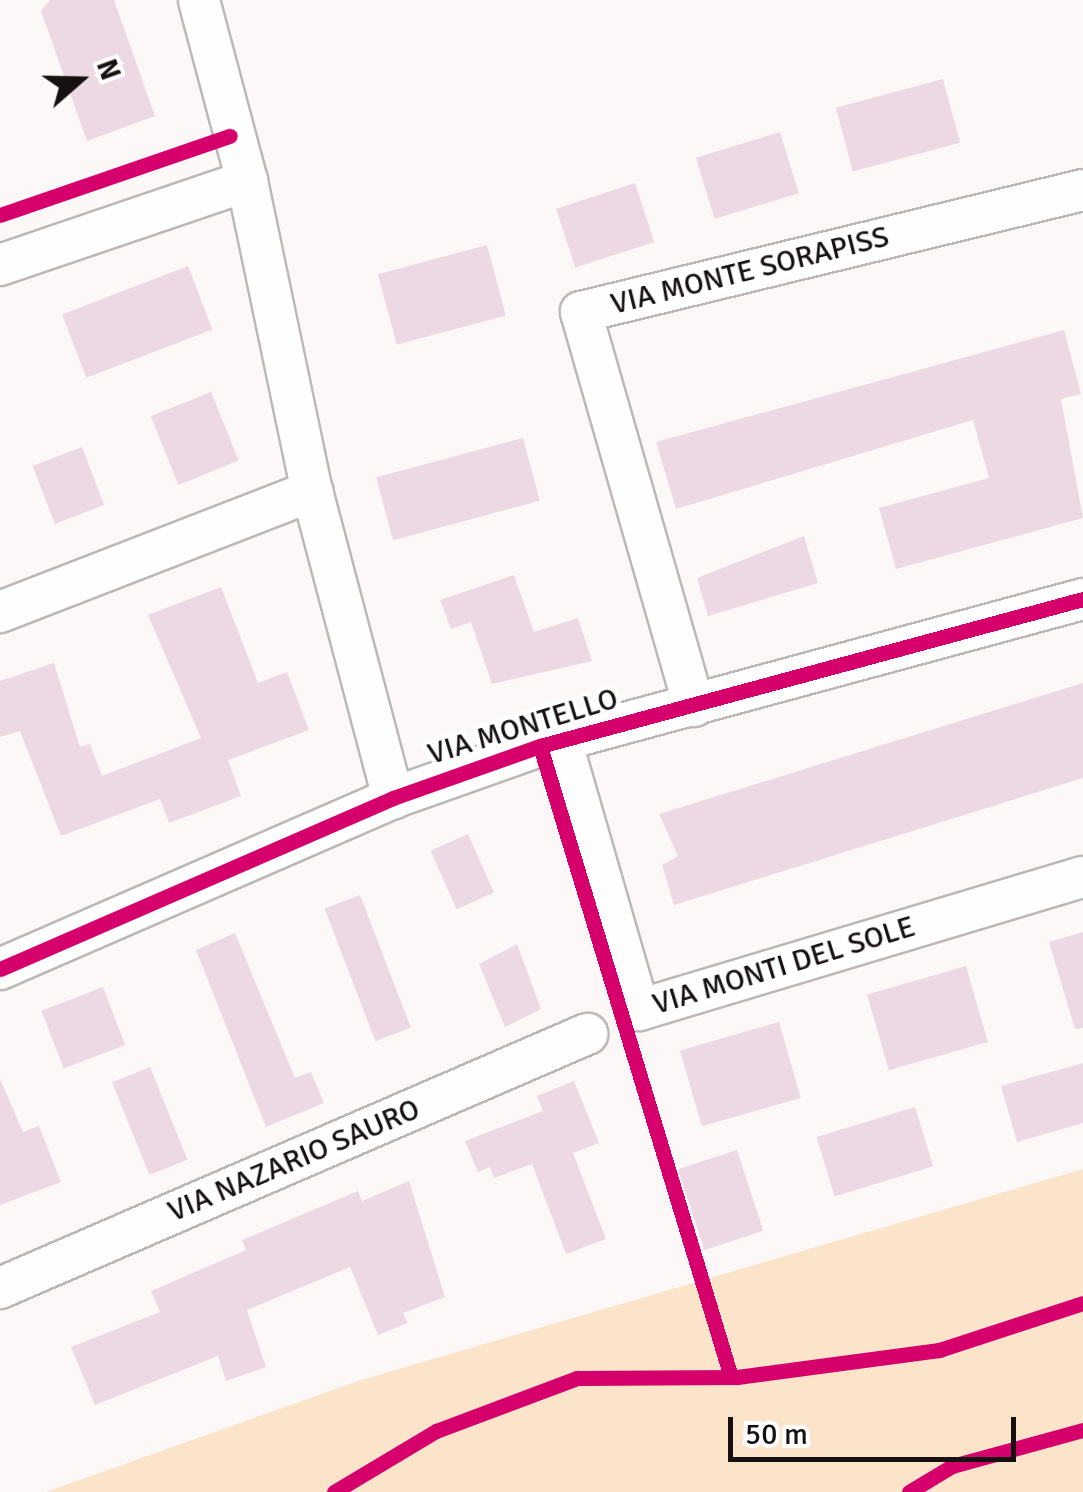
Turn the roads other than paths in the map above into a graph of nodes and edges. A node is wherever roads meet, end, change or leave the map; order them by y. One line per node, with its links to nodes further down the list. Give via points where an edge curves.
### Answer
1 (198, 0): 2 (street, VIA MONTELLO)
2 (247, 181): 4 (street); 5 (street, VIA MONTELLO)
3 (1083, 190): 8 (street, VIA MONTE SORAPISS, via 582,312)
4 (0, 265)
5 (312, 491): 7 (street); 10 (street, VIA MONTELLO)
6 (1083, 599): 8 (street, VIA MONTELLO)
7 (0, 612)
8 (694, 706): 9 (street, VIA MONTELLO)
9 (561, 740): 10 (street, VIA MONTELLO); 11 (street, VIA MONTI DEL SOLE, via 639,1010)
10 (393, 798): 12 (street, VIA MONTELLO)
11 (1083, 877)
12 (0, 968)
13 (588, 1034): 14 (street, VIA NAZARIO SAURO)
14 (0, 1288)

